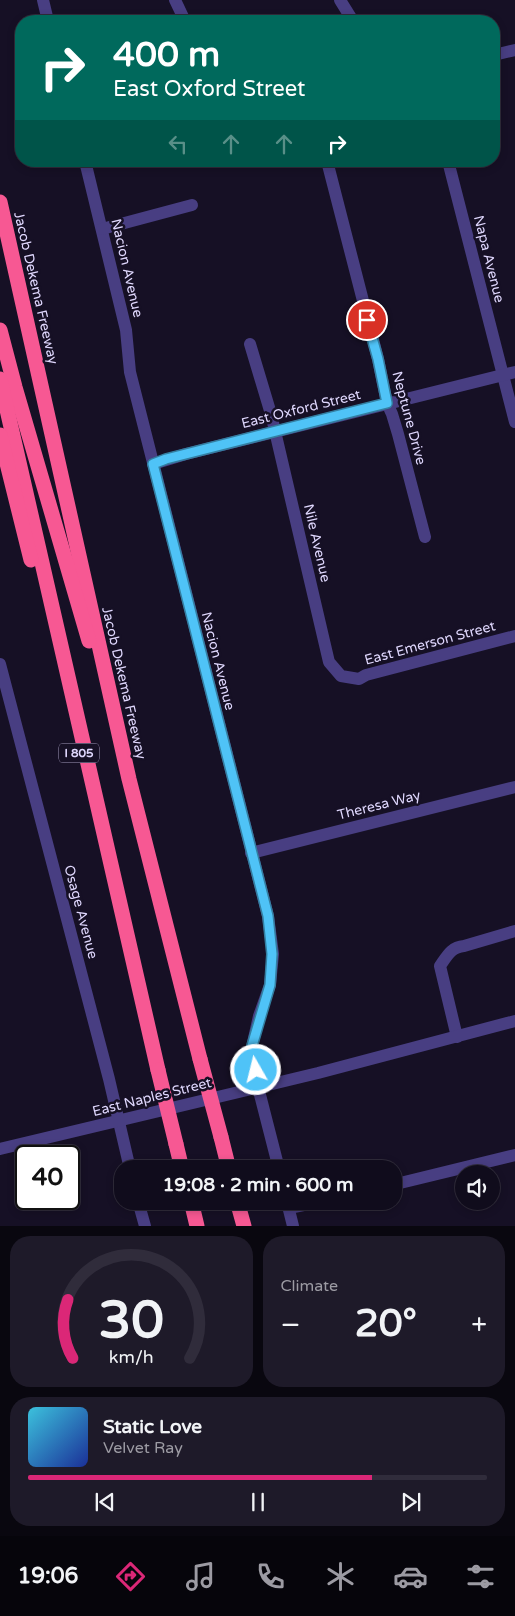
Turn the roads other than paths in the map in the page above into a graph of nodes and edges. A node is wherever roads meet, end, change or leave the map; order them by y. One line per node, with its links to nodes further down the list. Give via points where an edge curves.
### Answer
1 (43, 0): 4 (street)
2 (175, 0): 5 (street)
3 (340, 0): 6 (street)
4 (47, 15)
5 (182, 15)
6 (349, 15)
7 (515, 50): 8 (street)
8 (500, 54)
9 (86, 167): 14 (street, Nacion Avenue)
10 (328, 167): 19 (street, Neptune Drive)
11 (450, 167): 17 (street, Napa Avenue)
12 (0, 202): 28 (highway, Jacob Dekema Freeway)
13 (192, 205): 14 (street)
14 (102, 229): 23 (street, Nacion Avenue, via 126,330 130,372)
15 (0, 330): 28 (highway)
16 (250, 344): 21 (street, Nile Avenue)
17 (509, 373): 19 (street, East Oxford Street); 20 (street, Napa Avenue)
18 (0, 380): 34 (highway)
19 (387, 403): 21 (street, East Oxford Street); 24 (street, Neptune Drive)
20 (515, 422)
21 (274, 432): 23 (street, East Oxford Street); 26 (street, Nile Avenue)
22 (0, 435): 34 (highway, I 805)
23 (153, 464): 30 (street, Nacion Avenue)
24 (425, 537)
25 (515, 636): 26 (street, East Emerson Street, via 359,679 341,676)
26 (329, 662)
27 (0, 664): 36 (street, Osage Avenue)
28 (129, 779): 41 (highway, Jacob Dekema Freeway, bridge)
29 (515, 787): 30 (street, Theresa Way)
30 (251, 853): 35 (street, Nacion Avenue, via 268,916 272,954 270,985 252,1046)
31 (515, 931): 33 (street, via 458,947 449,952 440,966)
32 (515, 1021): 33 (street, East Naples Street)
33 (457, 1037): 35 (street, East Naples Street)
34 (158, 1070): 40 (highway, I 805, bridge)
35 (258, 1086): 36 (street, East Naples Street); 42 (street, Nacion Avenue)
36 (118, 1121): 37 (street, East Naples Street); 39 (street, Osage Avenue)
37 (0, 1149)
38 (515, 1154): 43 (street)
39 (128, 1160)
40 (180, 1160)
41 (227, 1160)
42 (277, 1160)
43 (402, 1182)
44 (141, 1210): 48 (street)
45 (193, 1210): 49 (highway)
46 (240, 1210): 50 (highway)
47 (289, 1210): 51 (street)
48 (145, 1226)
49 (197, 1226)
50 (244, 1226)
51 (294, 1226)

